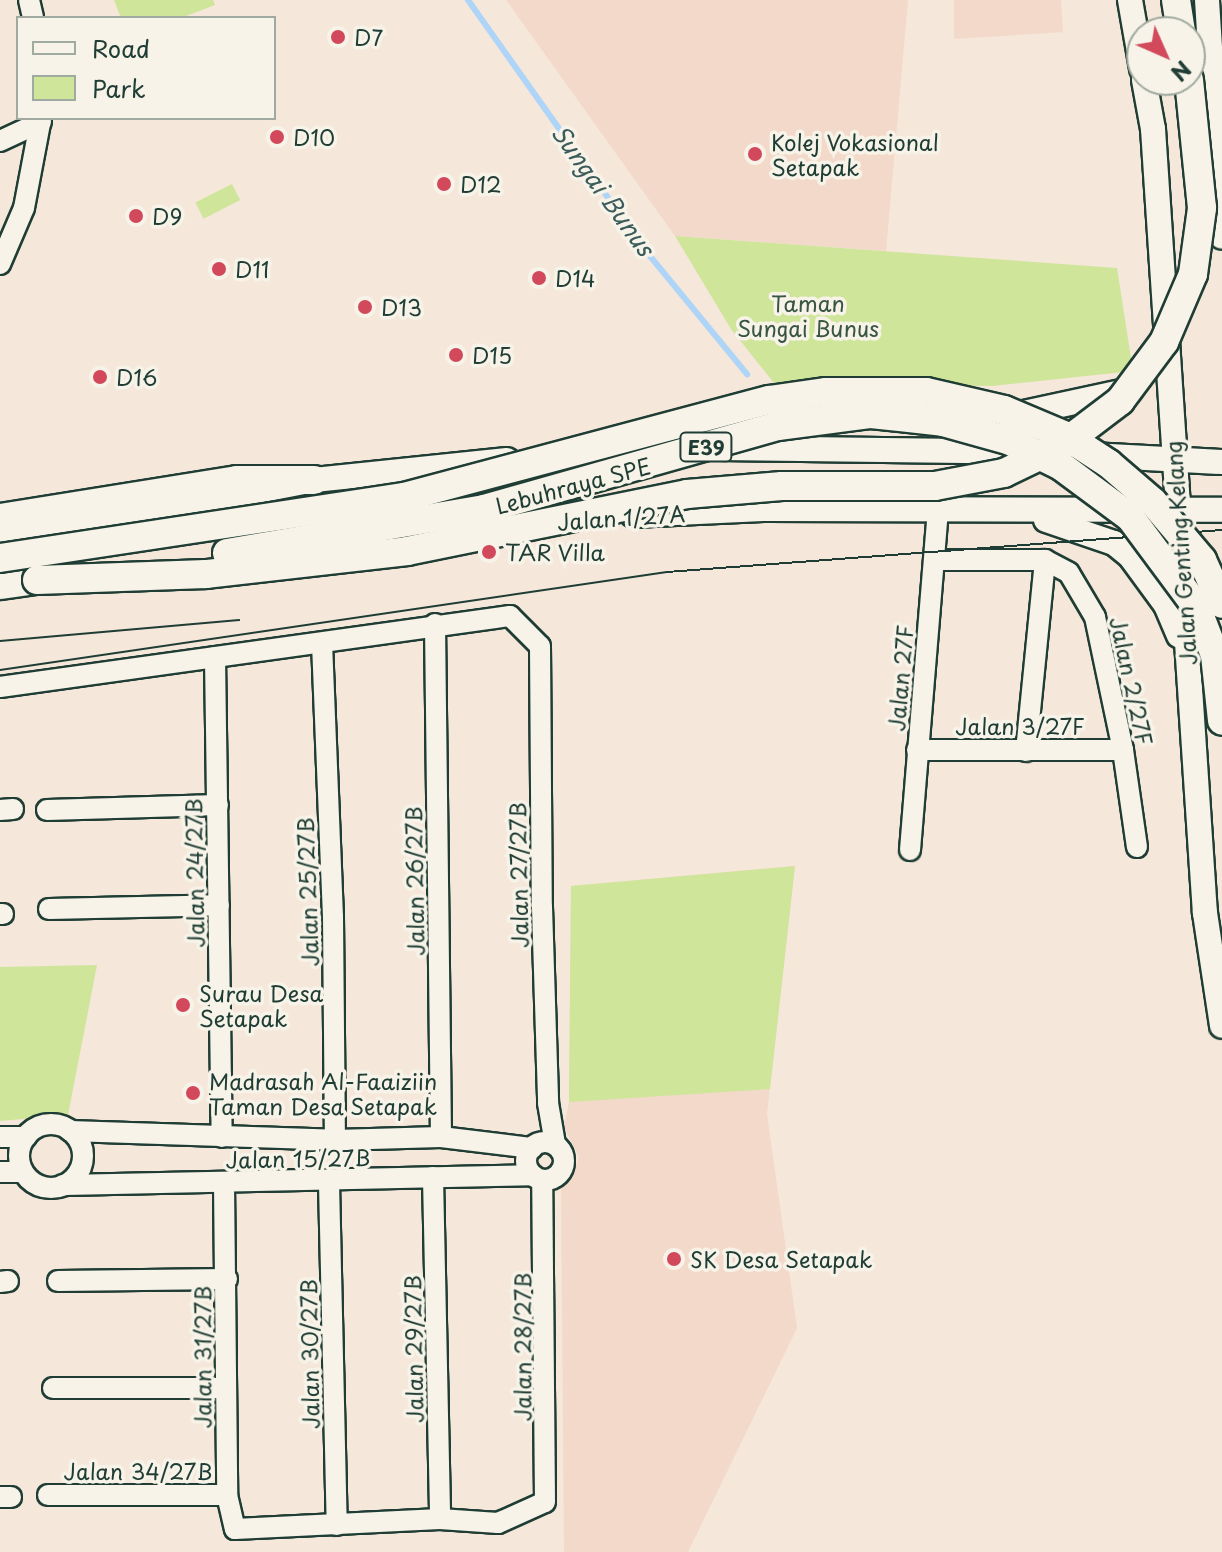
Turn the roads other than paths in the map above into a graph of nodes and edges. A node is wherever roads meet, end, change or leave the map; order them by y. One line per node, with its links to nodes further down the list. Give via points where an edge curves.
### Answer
1 (1207, 0): 6 (main road)
2 (1147, 96): 8 (main road, Jalan Genting Kelang)
3 (1191, 96): 24 (highway, E39, bridge, via 1202,208 1193,274 1164,342 1120,401 1062,445 1004,473 935,486 782,486 687,494 407,551 206,574)
4 (41, 120): 5 (street); 7 (street, via 24,208)
5 (0, 141)
6 (1222, 237)
7 (0, 264)
8 (1168, 358): 9 (main road, via 1142,386 1023,412); 11 (main road, Jalan Genting Kelang)
9 (919, 447): 10 (main road); 13 (main road, via 709,448 543,457)
10 (1099, 456): 11 (main road); 17 (main road, via 1122,470 1127,485 1123,497)
11 (1174, 461): 12 (main road); 18 (main road, Jalan Genting Kelang)
12 (1222, 462)
13 (314, 480): 19 (highway, via 237,480); 20 (main road)
14 (938, 510): 15 (main road, Jalan 1/27A); 22 (street, Jalan 27F); 26 (main road, Jalan 1/27A, via 763,509 605,516 256,558)
15 (996, 510): 17 (main road, Jalan 1/27A); 31 (main road, via 1078,528 1114,543 1158,592)
16 (1222, 510): 18 (main road, Jalan 1/27A)
17 (1103, 511): 18 (main road, Jalan 1/27A)
18 (1177, 512): 31 (main road, Jalan Genting Kelang)
19 (0, 518)
20 (0, 541)
21 (0, 558): 27 (highway, Lebuhraya SPE / E39, bridge, via 404,497 769,400 826,392 926,392 1004,410 1066,436 1109,464 1153,502 1202,560)
22 (935, 560): 23 (street); 34 (street, Jalan 27F)
23 (1045, 560): 35 (street, Jalan 2/27F, via 1069,573 1095,617); 36 (street)
24 (37, 580): 25 (highway, Lebuhraya SPE / E39); 33 (highway, Lebuhraya SPE / E39, bridge, via 301,543 484,509 778,426 871,414 943,422 1008,440 1061,466 1130,517 1196,606 1215,655)
25 (0, 585)
26 (0, 596)
27 (1222, 604)
28 (435, 624): 29 (street); 48 (street, Jalan 26/27B); 50 (street, Jalan 27/27B, via 510,616 540,646 548,1103)
29 (322, 643): 30 (street); 49 (street, Jalan 25/27B)
30 (215, 657): 32 (street); 37 (street, Jalan 24/27B)
31 (1186, 657): 43 (main road, Jalan Genting Kelang, via 1205,913)
32 (0, 687)
33 (1222, 721)
34 (917, 750): 36 (street, Jalan 3/27F); 40 (street, Jalan 27F)
35 (1123, 750): 36 (street, Jalan 3/27F); 39 (street, Jalan 2/27F)
36 (1026, 751)
37 (218, 805): 38 (street); 41 (street, Jalan 24/27B)
38 (47, 810)
39 (1137, 847)
40 (910, 850)
41 (219, 905): 42 (street); 47 (street, Jalan 24/27B)
42 (49, 909)
43 (1222, 1026)
44 (70, 1131): 46 (street, via 52,1125); 47 (street, Jalan 15/27B); 57 (street, via 82,1160)
45 (0, 1137): 46 (street)
46 (26, 1137): 52 (street, via 19,1154)
47 (222, 1137): 49 (street, Jalan 15/27B)
48 (441, 1137): 49 (street, Jalan 15/27B); 50 (street, Jalan 15/27B)
49 (335, 1140)
50 (543, 1145): 54 (street, via 526,1162); 54 (street, via 564,1162)
51 (0, 1172): 52 (street)
52 (23, 1172): 57 (street, via 45,1188)
53 (433, 1177): 54 (street, Jalan 15/27B); 56 (street, Jalan 15/27B); 64 (street, Jalan 29/27B)
54 (543, 1182): 64 (street, Jalan 28/27B, via 545,1502 498,1523)
55 (224, 1183): 56 (street, Jalan 15/27B); 57 (street, Jalan 15/27B); 58 (street, Jalan 31/27B)
56 (329, 1183): 65 (street, Jalan 30/27B)
57 (63, 1185)
58 (227, 1279): 59 (street); 61 (street, Jalan 31/27B)
59 (58, 1281)
60 (53, 1388): 61 (street)
61 (226, 1388): 63 (street, Jalan 31/27B)
62 (48, 1495): 63 (street, Jalan 34/27B)
63 (227, 1495): 65 (street, Jalan 31/27B, via 235,1529)
64 (440, 1519): 65 (street)
65 (337, 1525)

